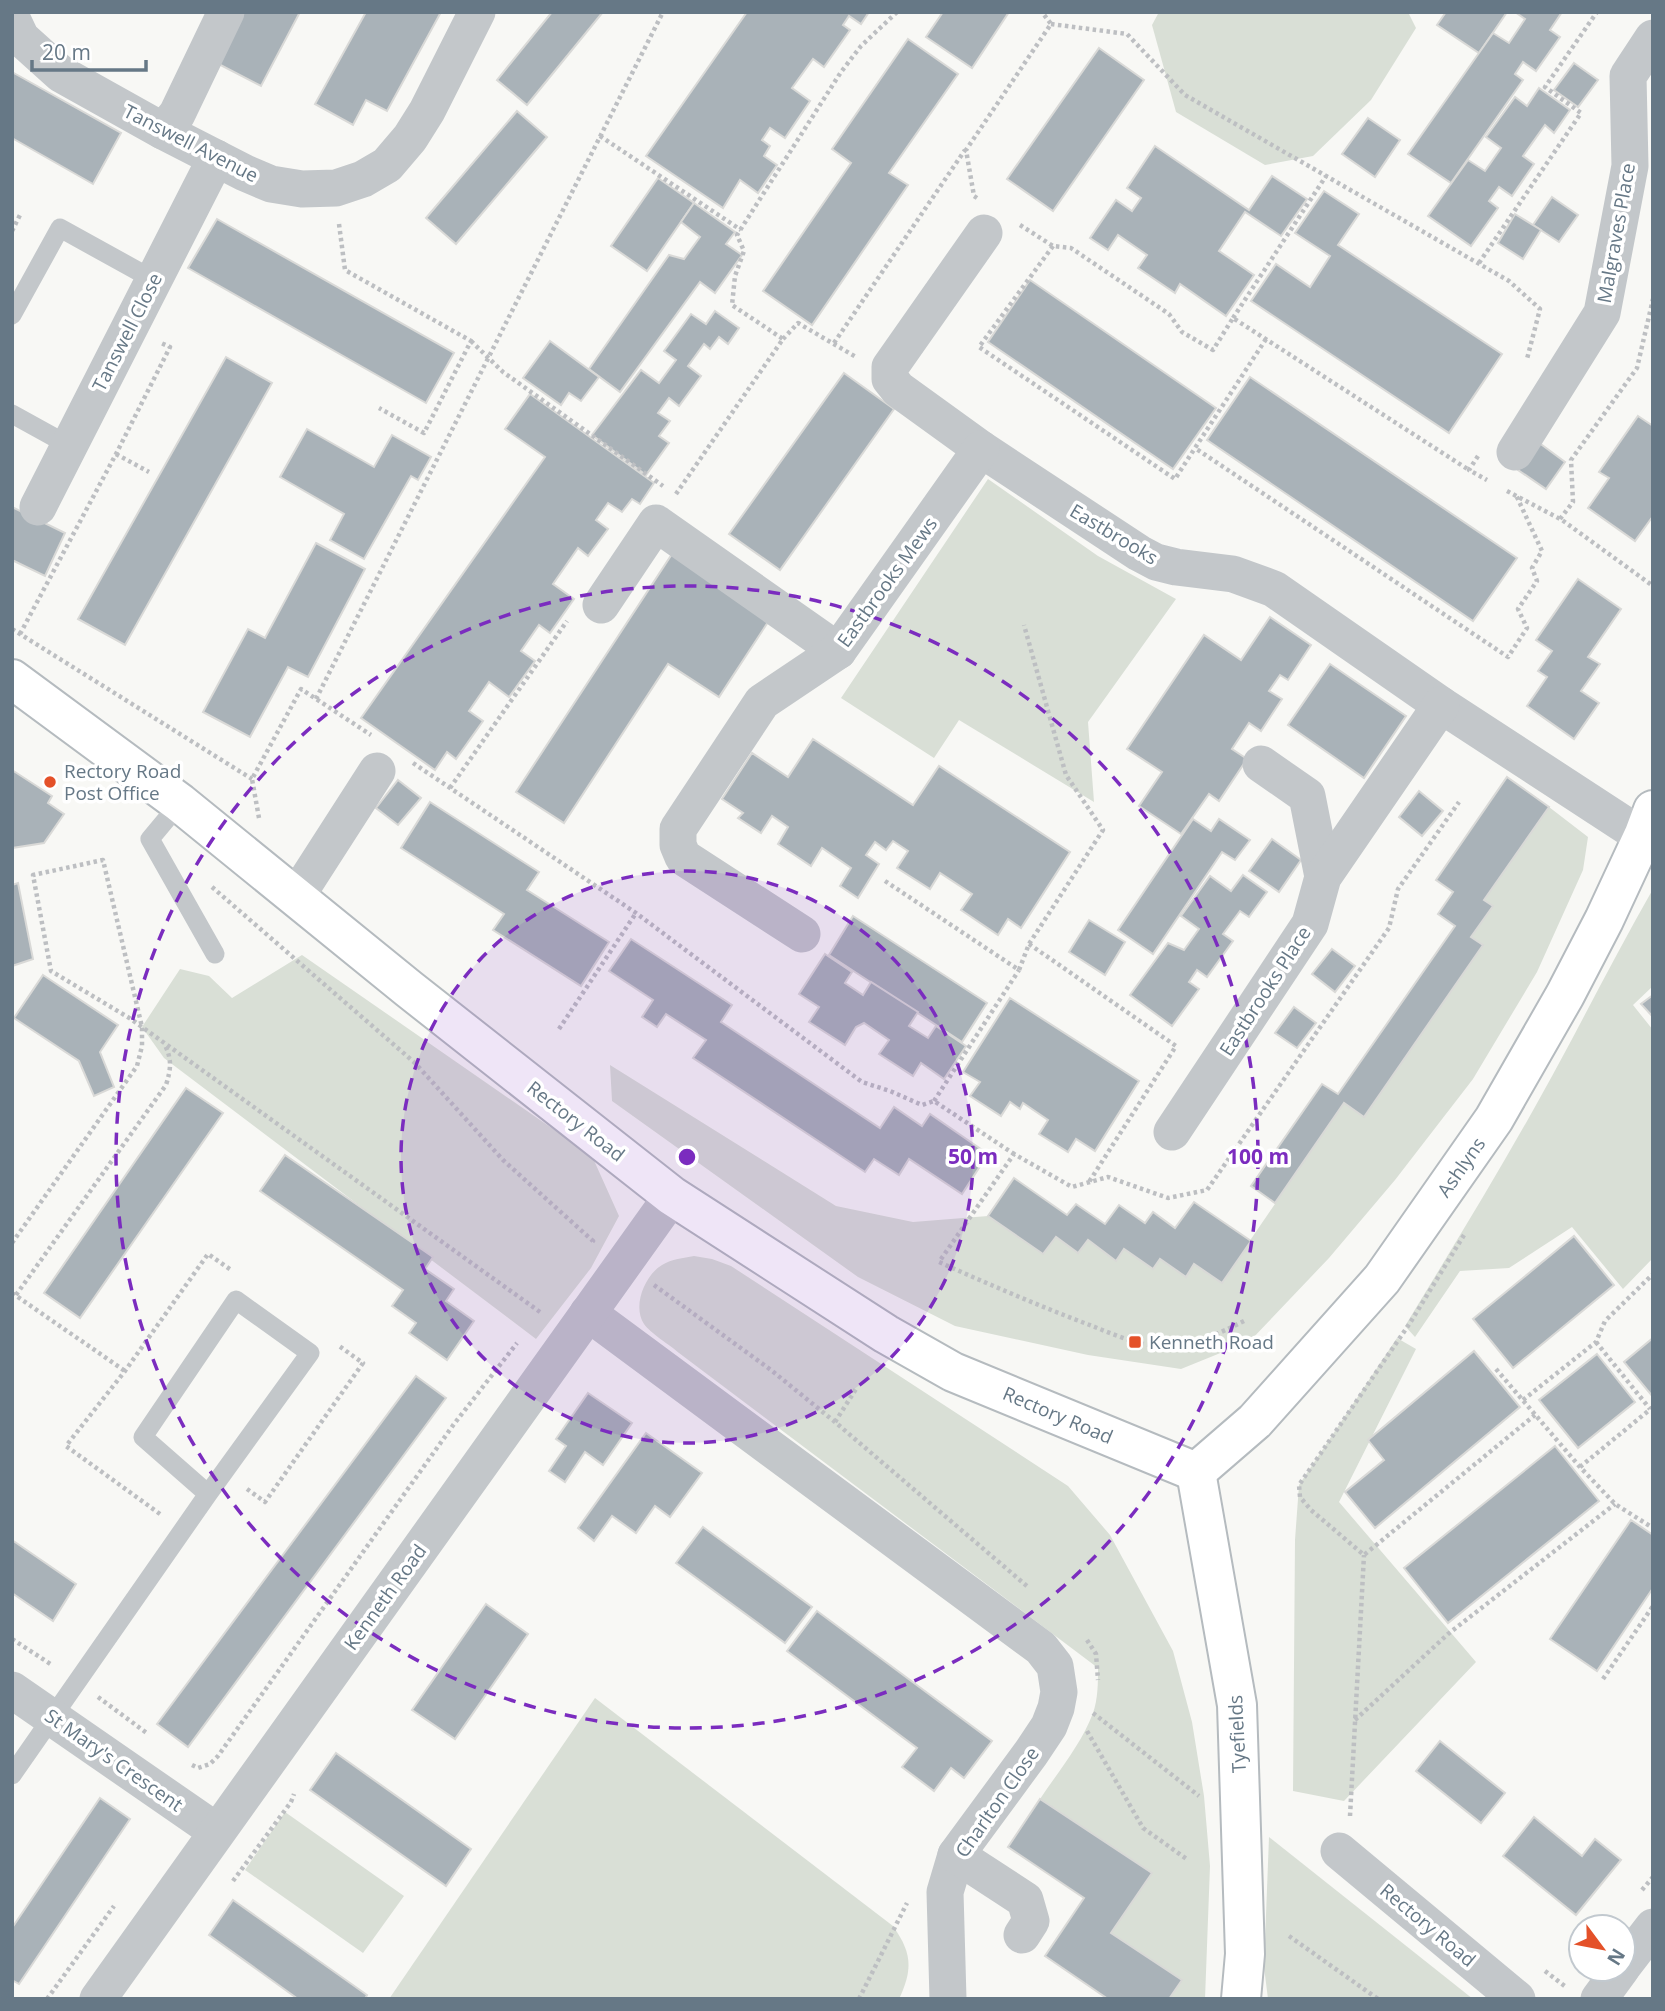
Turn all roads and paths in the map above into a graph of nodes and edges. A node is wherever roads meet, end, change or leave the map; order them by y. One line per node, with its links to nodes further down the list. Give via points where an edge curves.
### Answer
1 (226, 12): 10 (street, via 177,114)
2 (477, 12): 13 (street, Tanswell Avenue, via 410,138 387,165 363,179 336,188 302,189 271,184)
3 (663, 12): 11 (path)
4 (897, 12): 18 (path, via 841,72)
5 (1597, 12): 21 (path, via 1545,87 1581,113)
6 (1044, 13): 8 (path)
7 (12, 19): 10 (street, Tanswell Avenue, via 21,38 61,75)
8 (1051, 24): 12 (path); 14 (path, via 1128,34 1185,95)
9 (1653, 38): 39 (street, Malgraves Place, via 1628,76 1630,166 1602,313)
10 (163, 131): 13 (street, Tanswell Avenue)
11 (600, 136): 18 (path); 31 (path)
12 (966, 150): 17 (path, via 974,196); 30 (path)
13 (216, 158): 22 (street, Tanswell Close)
14 (1326, 176): 21 (path); 25 (path)
15 (20, 215): 19 (path)
16 (338, 218): 29 (path, via 345,270)
17 (993, 218): 20 (path); 33 (street, via 890,367)
18 (741, 230): 26 (path, via 737,235 744,251 732,305)
19 (12, 231)
20 (1054, 246): 25 (path, via 1071,248 1168,313 1182,332 1213,350); 37 (path, via 979,346 1175,479)
21 (1479, 264): 32 (path, via 1509,281 1540,309)
22 (154, 280): 24 (lane, via 60,228); 36 (street, Tanswell Close)
23 (1653, 299): 47 (path, via 1637,368 1572,460 1573,502)
24 (12, 315)
25 (1233, 318): 27 (path)
26 (783, 339): 30 (path, via 798,323); 42 (path, via 676,494)
27 (1266, 339): 37 (path); 40 (path)
28 (158, 341): 53 (path, via 170,347)
29 (471, 341): 31 (path); 34 (path, via 424,433)
30 (834, 343): 33 (path)
31 (489, 358): 42 (path); 56 (path)
32 (1524, 369)
33 (890, 379): 38 (street, Eastbrooks)
34 (379, 408)
35 (12, 414): 36 (lane)
36 (70, 446): 46 (street, Tanswell Close)
37 (1195, 448): 44 (path, via 1508,657 1527,628 1518,609 1537,581 1532,568 1542,551)
38 (981, 449): 54 (street, Eastbrooks Mews); 57 (street, Eastbrooks, via 1156,562 1233,574 1274,589)
39 (1499, 450): 40 (path)
40 (1469, 470): 41 (path)
41 (1494, 484)
42 (663, 485): 45 (path)
43 (1505, 489): 44 (path)
44 (1516, 495): 47 (path)
45 (655, 496)
46 (38, 507)
47 (1560, 519): 48 (path)
48 (1653, 586)
49 (601, 605): 54 (street, via 656,523)
50 (568, 620): 61 (path)
51 (1024, 625): 72 (path, via 1066,775 1103,830)
52 (12, 629): 53 (path)
53 (19, 634): 60 (path)
54 (838, 651): 71 (street, Eastbrooks Mews, via 762,702 678,829 683,857)
55 (12, 679): 62 (street, Rectory Road)
56 (316, 699): 58 (path); 60 (path, via 301,689)
57 (1441, 705): 63 (street, Eastbrooks, via 1628,827); 65 (street, Eastbrooks Place)
58 (385, 755): 61 (path); 69 (street)
59 (1261, 764): 65 (street, via 1307,796)
60 (252, 779): 64 (path, via 262,839)
61 (450, 788): 70 (path)
62 (180, 803): 64 (street, Rectory Road); 73 (lane, via 150,839)
63 (1648, 822): 101 (street, Ashlyns, via 1604,920 1494,1119 1382,1279 1255,1421)
64 (248, 859): 68 (path); 69 (street, Rectory Road)
65 (1323, 877): 79 (street, Eastbrooks Place, via 1310,924)
66 (203, 878): 68 (path)
67 (885, 881): 74 (path)
68 (221, 895): 85 (path, via 415,1063 503,1160 593,1241)
69 (296, 897): 82 (street, Rectory Road)
70 (636, 914): 76 (path); 78 (path, via 862,1082 922,1105)
71 (802, 934)
72 (1029, 944): 74 (path); 81 (path, via 1176,1046)
73 (215, 954)
74 (1019, 970): 78 (path)
75 (142, 1027): 75 (path, via 51,971 33,875 103,860); 77 (path); 84 (path, via 137,1066)
76 (559, 1029)
77 (165, 1044): 88 (path, via 171,1058 166,1085); 90 (path)
78 (934, 1101): 80 (path)
79 (1172, 1132)
80 (1014, 1154)
81 (1089, 1183)
82 (672, 1196): 91 (street, Kenneth Road); 101 (street, Rectory Road, via 953,1372)
83 (1469, 1226): 106 (path, via 1410,1324 1298,1485 1300,1497 1311,1510)
84 (12, 1243)
85 (585, 1251)
86 (1653, 1275): 94 (path, via 1605,1321)
87 (651, 1283): 96 (path, via 835,1422)
88 (14, 1294): 104 (path, via 125,1371 66,1446)
89 (548, 1301): 90 (path)
90 (540, 1312): 92 (path)
91 (588, 1313): 121 (street, Kenneth Road); 123 (street, Charlton Close, via 1041,1648 1055,1666 1059,1692 1049,1726)
92 (533, 1322)
93 (525, 1332): 118 (path, via 454,1424 218,1756 198,1768)
94 (1596, 1342): 97 (path); 98 (path)
95 (1496, 1369): 97 (path)
96 (856, 1389)
97 (1523, 1400): 99 (path)
98 (1651, 1408): 100 (path)
99 (1535, 1415): 100 (path); 106 (path)
100 (1580, 1467): 103 (path)
101 (1196, 1472): 136 (street, Tyefields, via 1237,1705 1245,1954)
102 (208, 1494): 102 (lane, via 310,1353 236,1300 143,1437); 114 (lane)
103 (1615, 1504): 105 (path); 115 (path, via 1448,1634)
104 (164, 1518)
105 (1653, 1528)
106 (1364, 1555): 115 (path)
107 (1653, 1606): 110 (path)
108 (12, 1639): 109 (path, via 53,1665)
109 (61, 1655)
110 (1603, 1679)
111 (12, 1689): 114 (street, St Mary's Crescent)
112 (93, 1693): 117 (path)
113 (1093, 1713): 120 (path, via 1198,1793)
114 (53, 1717): 119 (lane); 121 (street, St Mary's Crescent)
115 (1355, 1721): 122 (path)
116 (1085, 1727): 124 (path, via 1143,1828)
117 (156, 1740)
118 (188, 1763)
119 (12, 1775)
120 (1201, 1803)
121 (216, 1832): 133 (street, Kenneth Road)
122 (1344, 1834): 138 (street, Rectory Road)
123 (957, 1855): 127 (street, via 1025,1900 1031,1921); 135 (street, Charlton Close, via 945,1892)
124 (1188, 1860)
125 (116, 1903): 134 (path)
126 (1653, 1927): 129 (street)
127 (1022, 1935)
128 (1289, 1936): 137 (path)
129 (1637, 1948)
130 (1544, 1970): 132 (path)
131 (1598, 1983): 132 (street)
132 (1582, 1993)
133 (100, 1998)
134 (47, 1999)
135 (948, 1999)
136 (1241, 1999)
137 (1378, 1999)
138 (1517, 1999)

